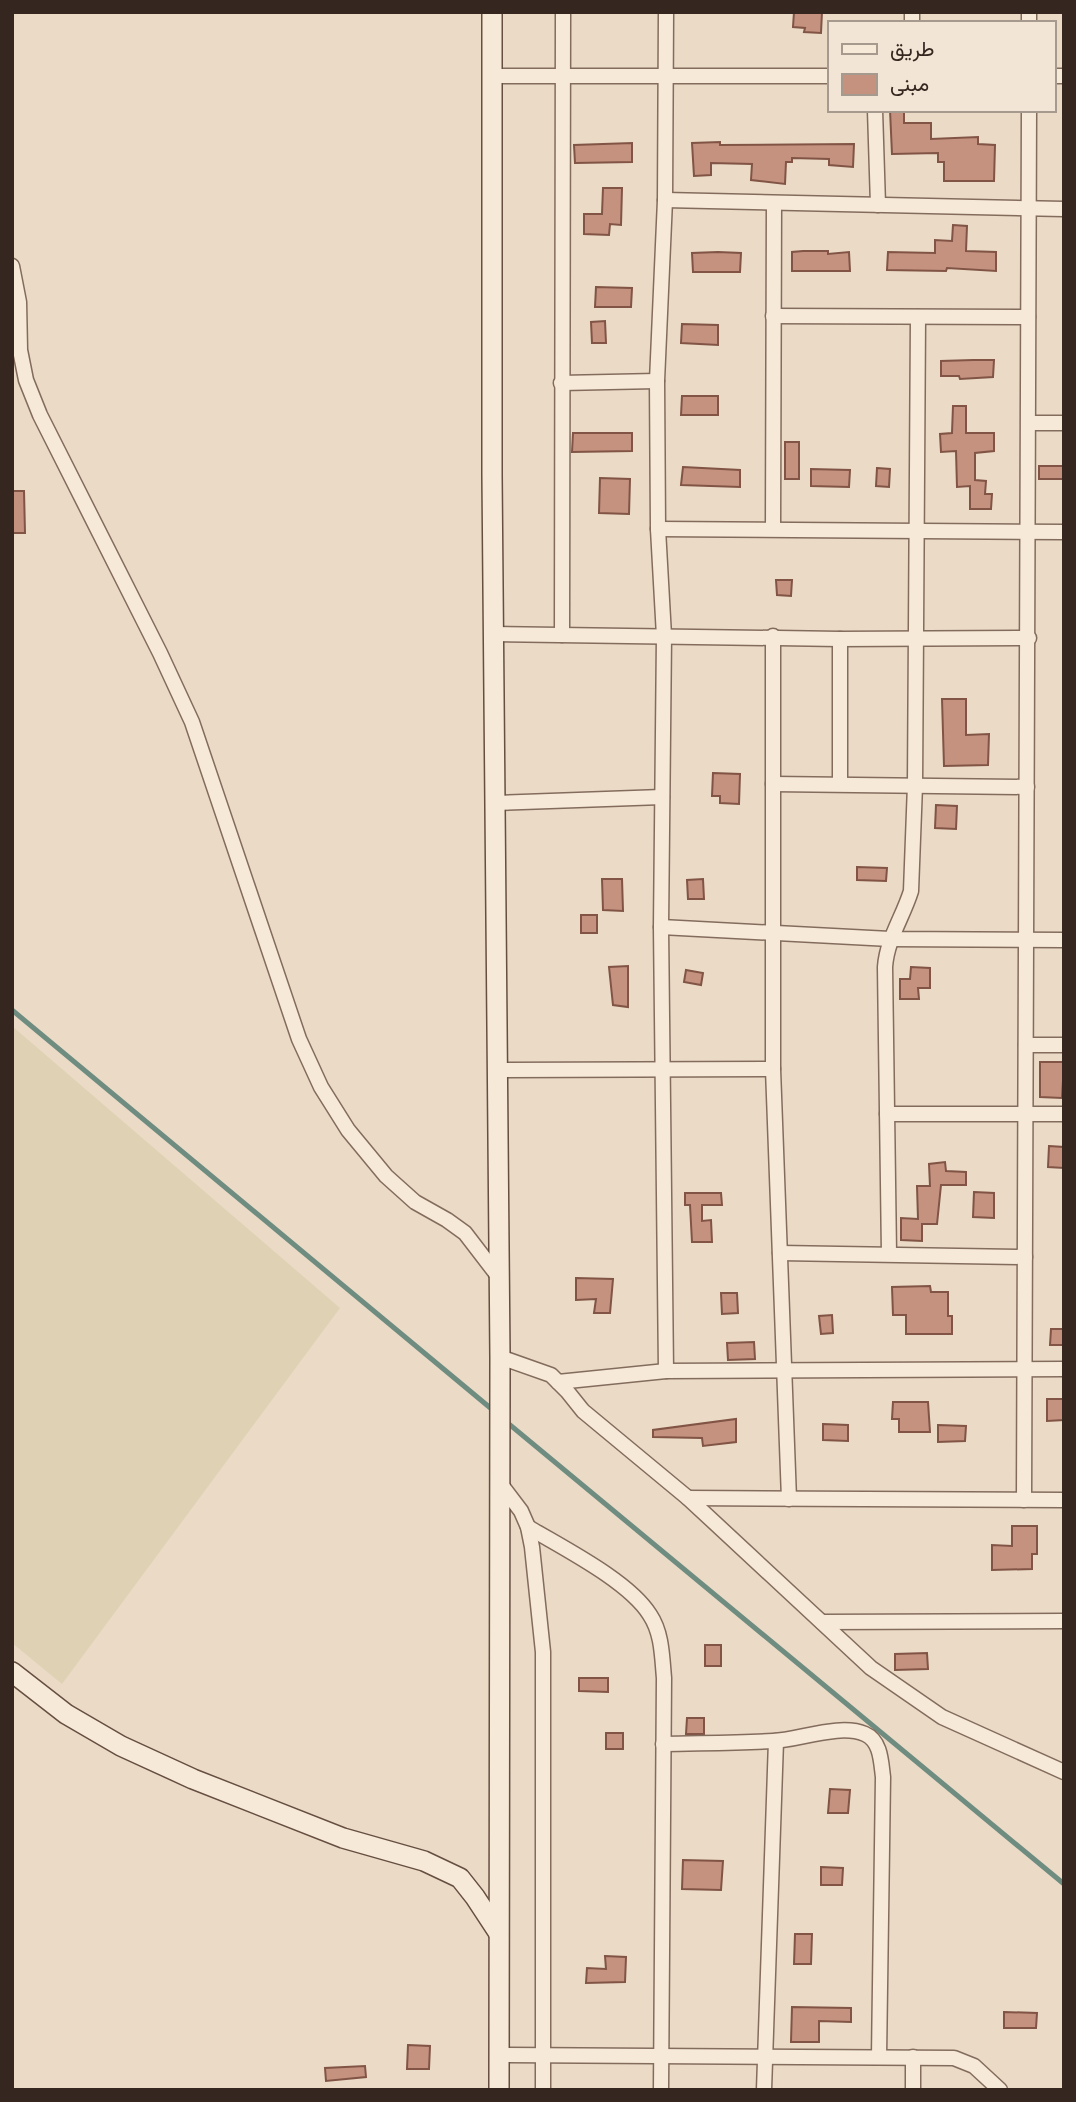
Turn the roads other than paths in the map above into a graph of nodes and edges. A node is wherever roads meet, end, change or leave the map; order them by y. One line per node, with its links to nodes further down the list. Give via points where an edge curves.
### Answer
1 (492, 12): 4 (main road)
2 (563, 12): 5 (street)
3 (666, 12): 6 (street)
4 (492, 76): 5 (street); 28 (main road)
5 (563, 76): 6 (street); 20 (street)
6 (666, 76): 7 (street); 10 (street)
7 (828, 76)
8 (874, 112): 12 (street)
9 (1030, 112): 13 (street)
10 (665, 200): 11 (street); 19 (street)
11 (774, 203): 12 (street); 16 (street)
12 (878, 205): 13 (street)
13 (1030, 208): 14 (street); 18 (street)
14 (1064, 209)
15 (12, 266): 57 (street, via 26,380 192,722 299,1039 321,1087 386,1177 415,1202 465,1233)
16 (773, 316): 17 (street); 23 (street)
17 (918, 317): 18 (street); 25 (street)
18 (1028, 317): 22 (street)
19 (657, 381): 20 (street); 24 (street)
20 (561, 383): 29 (street)
21 (1064, 422): 22 (street)
22 (1030, 423): 26 (street)
23 (773, 528): 24 (street); 25 (street)
24 (658, 529): 30 (street)
25 (918, 530): 26 (street); 32 (street)
26 (1030, 531): 27 (street); 33 (street)
27 (1064, 531)
28 (494, 634): 29 (street); 40 (main road)
29 (562, 635): 30 (street)
30 (664, 636): 31 (street); 39 (street)
31 (773, 636): 34 (street); 36 (street)
32 (915, 638): 33 (street); 34 (street); 37 (street)
33 (1029, 638): 38 (street)
34 (840, 639): 35 (street)
35 (840, 783): 36 (street); 37 (street)
36 (773, 784): 42 (street)
37 (915, 785): 38 (street); 43 (street, via 911,891)
38 (1027, 788): 45 (street)
39 (662, 797): 40 (street); 41 (street)
40 (496, 803): 49 (main road)
41 (661, 927): 42 (street); 50 (street)
42 (774, 934): 43 (street); 48 (street)
43 (890, 939): 45 (street); 52 (street, via 885,967)
44 (1064, 940): 45 (street)
45 (1026, 941): 46 (street)
46 (1026, 1045): 47 (street); 51 (street)
47 (1064, 1045)
48 (773, 1069): 50 (street); 54 (street)
49 (496, 1070): 50 (street); 57 (main road)
50 (662, 1070): 61 (street)
51 (1025, 1113): 52 (street); 53 (street); 56 (street)
52 (887, 1114): 55 (street)
53 (1064, 1114)
54 (780, 1253): 55 (street); 62 (street)
55 (889, 1254): 56 (street)
56 (1025, 1258): 60 (street)
57 (498, 1276): 58 (main road)
58 (499, 1357): 63 (street, via 544,1371); 64 (main road)
59 (1064, 1369): 60 (street)
60 (1025, 1370): 62 (street); 67 (street)
61 (666, 1371): 62 (street); 63 (street)
62 (783, 1371): 66 (street)
63 (558, 1382): 65 (street, via 583,1411)
64 (499, 1482): 69 (street); 76 (main road)
65 (688, 1498): 66 (street); 71 (street)
66 (789, 1499): 67 (street)
67 (1024, 1500): 68 (street)
68 (1064, 1500)
69 (528, 1527): 74 (street, via 631,1593 650,1615 660,1638); 78 (street, via 543,1652)
70 (1064, 1621): 71 (street)
71 (822, 1622): 75 (street, via 872,1668 943,1717)
72 (12, 1672): 76 (main road, via 66,1714 121,1746 331,1833 424,1861 460,1878)
73 (776, 1741): 74 (street); 80 (street); 81 (street, via 852,1731 875,1741 881,1757)
74 (663, 1744): 79 (street)
75 (1064, 1772)
76 (498, 1933): 77 (main road)
77 (498, 2055): 78 (street); 83 (main road)
78 (544, 2055): 79 (street); 84 (street)
79 (662, 2056): 80 (street); 85 (street)
80 (765, 2056): 81 (street); 86 (street)
81 (880, 2057): 82 (street)
82 (913, 2057): 87 (street); 88 (street, via 954,2058 974,2066)
83 (499, 2090)
84 (544, 2090)
85 (661, 2090)
86 (764, 2090)
87 (913, 2090)
88 (1000, 2090)

